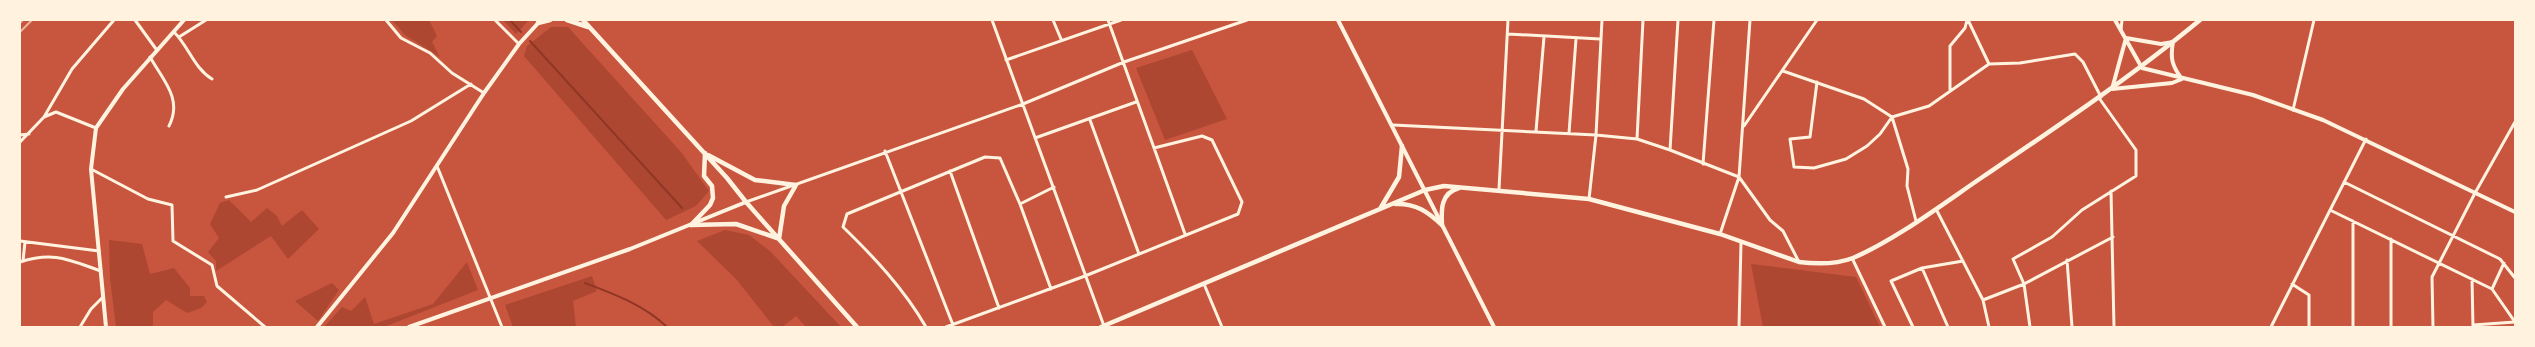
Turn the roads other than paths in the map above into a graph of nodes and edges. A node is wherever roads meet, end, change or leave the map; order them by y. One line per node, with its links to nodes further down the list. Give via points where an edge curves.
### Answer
1 (114, 20): 60 (street, via 72,69)
2 (135, 20): 42 (street)
3 (184, 20): 32 (street)
4 (206, 20): 34 (street)
5 (386, 20): 52 (street, via 401,38 430,53 452,73)
6 (495, 20): 41 (street)
7 (550, 20): 28 (main road)
8 (567, 20): 30 (main road)
9 (584, 20): 30 (main road)
10 (992, 20): 44 (street)
11 (1053, 20): 37 (street)
12 (1108, 20): 29 (street)
13 (1121, 20): 29 (street)
14 (1247, 20): 45 (street)
15 (1338, 20): 64 (street)
16 (1508, 20): 33 (street)
17 (1602, 20): 39 (street)
18 (1643, 20): 75 (street)
19 (1678, 20): 80 (street)
20 (1714, 20): 83 (street)
21 (1750, 20): 67 (street)
22 (1817, 20): 48 (street)
23 (1967, 20): 46 (street); 54 (street, via 1965,28 1950,46)
24 (2115, 20): 31 (street)
25 (2122, 20): 31 (street)
26 (2200, 20): 40 (main road)
27 (2314, 20): 59 (street)
28 (539, 21): 41 (street)
29 (1110, 24): 37 (street); 45 (street)
30 (590, 28): 82 (main road)
31 (2121, 30): 36 (street)
32 (174, 32): 34 (street); 42 (street)
33 (1508, 34): 35 (street); 68 (street)
34 (179, 37): 49 (street, via 200,71)
35 (1544, 37): 38 (street); 69 (street)
36 (2126, 38): 40 (street, via 2161,44); 47 (street); 53 (street)
37 (1061, 39): 44 (street)
38 (1576, 39): 39 (street); 70 (street)
39 (1600, 39): 73 (street)
40 (2173, 42): 47 (main road); 50 (street, via 2172,60)
41 (519, 44): 55 (street)
42 (156, 49): 43 (street)
43 (150, 57): 65 (street, via 175,105 175,114); 66 (street, via 122,88)
44 (1006, 60): 58 (street)
45 (1124, 62): 57 (street); 58 (street)
46 (1989, 64): 54 (street); 56 (street, via 2020,63 2075,54 2083,62)
47 (2142, 68): 50 (street); 53 (main road)
48 (1783, 72): 51 (street); 67 (street)
49 (212, 79)
50 (2182, 79): 53 (street, via 2172,83); 59 (street, via 2252,95)
51 (1817, 82): 61 (street, via 1864,99); 61 (street, via 1810,137 1790,139 1794,167 1814,168 1846,159 1867,146 1880,134)
52 (472, 84): 55 (street); 97 (street, via 411,121 257,190)
53 (2112, 89): 56 (main road)
54 (1950, 91): 61 (street, via 1929,106)
55 (484, 92): 84 (street)
56 (2100, 98): 94 (street, via 2136,150 2136,176); 103 (main road)
57 (1136, 102): 62 (street); 79 (street)
58 (1023, 104): 74 (street); 81 (street)
59 (2293, 110): 76 (street)
60 (44, 117): 66 (street, via 56,112); 71 (street)
61 (1892, 117): 106 (street, via 1908,169 1907,186)
62 (1090, 120): 74 (street); 120 (street)
63 (2515, 122): 96 (street)
64 (1392, 125): 68 (street); 78 (street)
65 (169, 126)
66 (96, 128): 85 (street)
67 (1743, 128): 87 (street)
68 (1502, 130): 69 (street); 92 (street)
69 (1536, 131): 70 (street)
70 (1569, 133): 73 (street)
71 (28, 134): 72 (street); 77 (street)
72 (20, 135)
73 (1596, 135): 75 (street); 98 (street)
74 (1035, 138): 90 (street)
75 (1637, 139): 80 (street)
76 (2366, 139): 88 (street); 96 (street)
77 (20, 142)
78 (1402, 146): 93 (street); 102 (main road, via 1399,178)
79 (1154, 148): 110 (street); 110 (street, via 1202,136 1212,140 1242,202 1238,214)
80 (1670, 150): 83 (street)
81 (885, 152): 89 (street); 95 (street)
82 (705, 153): 89 (main road, via 755,180); 99 (main road); 108 (main road, via 704,176 712,186 713,198 710,205)
83 (1703, 164): 87 (street)
84 (437, 165): 139 (street); 149 (street, via 393,233)
85 (91, 169): 119 (street); 148 (street, via 148,198 172,205 173,241 212,265 217,286)
86 (950, 171): 95 (street); 100 (street, via 985,156 1000,158); 141 (street)
87 (1739, 177): 111 (street); 125 (street, via 1770,220 1783,231)
88 (2344, 182): 104 (street); 112 (street)
89 (796, 185): 99 (street); 114 (main road, via 784,206)
90 (1054, 187): 100 (street); 130 (street)
91 (1462, 187): 92 (main road); 93 (main road, via 1444,186); 109 (main road, via 1454,189 1444,198 1441,207)
92 (1499, 189): 98 (main road)
93 (1425, 190): 101 (main road); 109 (street)
94 (2111, 191): 113 (street); 134 (street, via 2082,210 2052,237 2013,259)
95 (900, 192): 143 (street); 153 (street, via 847,214 843,227 874,257)
96 (2475, 193): 105 (street); 112 (street)
97 (226, 196)
98 (1589, 199): 111 (main road)
99 (746, 202): 108 (street); 114 (main road)
100 (1020, 204): 136 (street)
101 (1392, 204): 102 (main road); 109 (main road, via 1416,206 1428,212)
102 (1380, 209): 133 (main road)
103 (1935, 209): 106 (main road); 123 (street)
104 (2330, 210): 107 (street); 135 (street)
105 (2515, 212)
106 (1916, 221): 121 (main road)
107 (2353, 221): 115 (street); 167 (street)
108 (691, 225): 114 (main road, via 736,224); 139 (street, via 630,249)
109 (1442, 225): 156 (street)
110 (1185, 234): 120 (street)
111 (1720, 234): 118 (main road)
112 (2453, 235): 126 (street); 127 (street)
113 (2113, 237): 122 (street); 164 (street)
114 (779, 239): 152 (main road)
115 (2391, 240): 126 (street); 168 (street)
116 (20, 241): 117 (street)
117 (25, 242): 119 (street); 124 (street)
118 (1741, 243): 125 (main road, via 1782,254); 157 (street)
119 (99, 251): 129 (street)
120 (1139, 254): 130 (street)
121 (1852, 258): 125 (main road, via 1812,264); 158 (street)
122 (2067, 260): 134 (street); 163 (street)
123 (1963, 261): 128 (street); 140 (street)
124 (22, 262): 129 (street, via 35,257 58,256)
125 (1799, 262)
126 (2439, 263): 132 (street); 169 (street, via 2432,277)
127 (2504, 263): 131 (street); 137 (street)
128 (1922, 268): 159 (street, via 1891,281); 160 (street)
129 (101, 271): 138 (street)
130 (1085, 276): 136 (street); 144 (street)
131 (2515, 278)
132 (2472, 279): 137 (street); 145 (street)
133 (1204, 284): 144 (main road); 155 (street)
134 (2024, 284): 140 (street); 162 (street)
135 (2292, 284): 165 (street); 166 (street, via 2309,295)
136 (1051, 289): 141 (street)
137 (2492, 289): 142 (street)
138 (103, 297): 146 (street, via 91,309); 147 (street)
139 (490, 297): 150 (street); 151 (street)
140 (1984, 300): 161 (street)
141 (999, 308): 143 (street)
142 (2515, 322): 145 (street)
143 (953, 324): 154 (street)
144 (1103, 326)
145 (2473, 326)
146 (80, 327)
147 (106, 327)
148 (265, 327)
149 (317, 327)
150 (409, 327)
151 (502, 327)
152 (857, 327)
153 (926, 327)
154 (946, 327)
155 (1222, 327)
156 (1494, 327)
157 (1739, 327)
158 (1885, 327)
159 (1913, 327)
160 (1948, 327)
161 (1989, 327)
162 (2030, 327)
163 (2072, 327)
164 (2114, 327)
165 (2271, 327)
166 (2309, 327)
167 (2353, 327)
168 (2391, 327)
169 (2433, 327)

